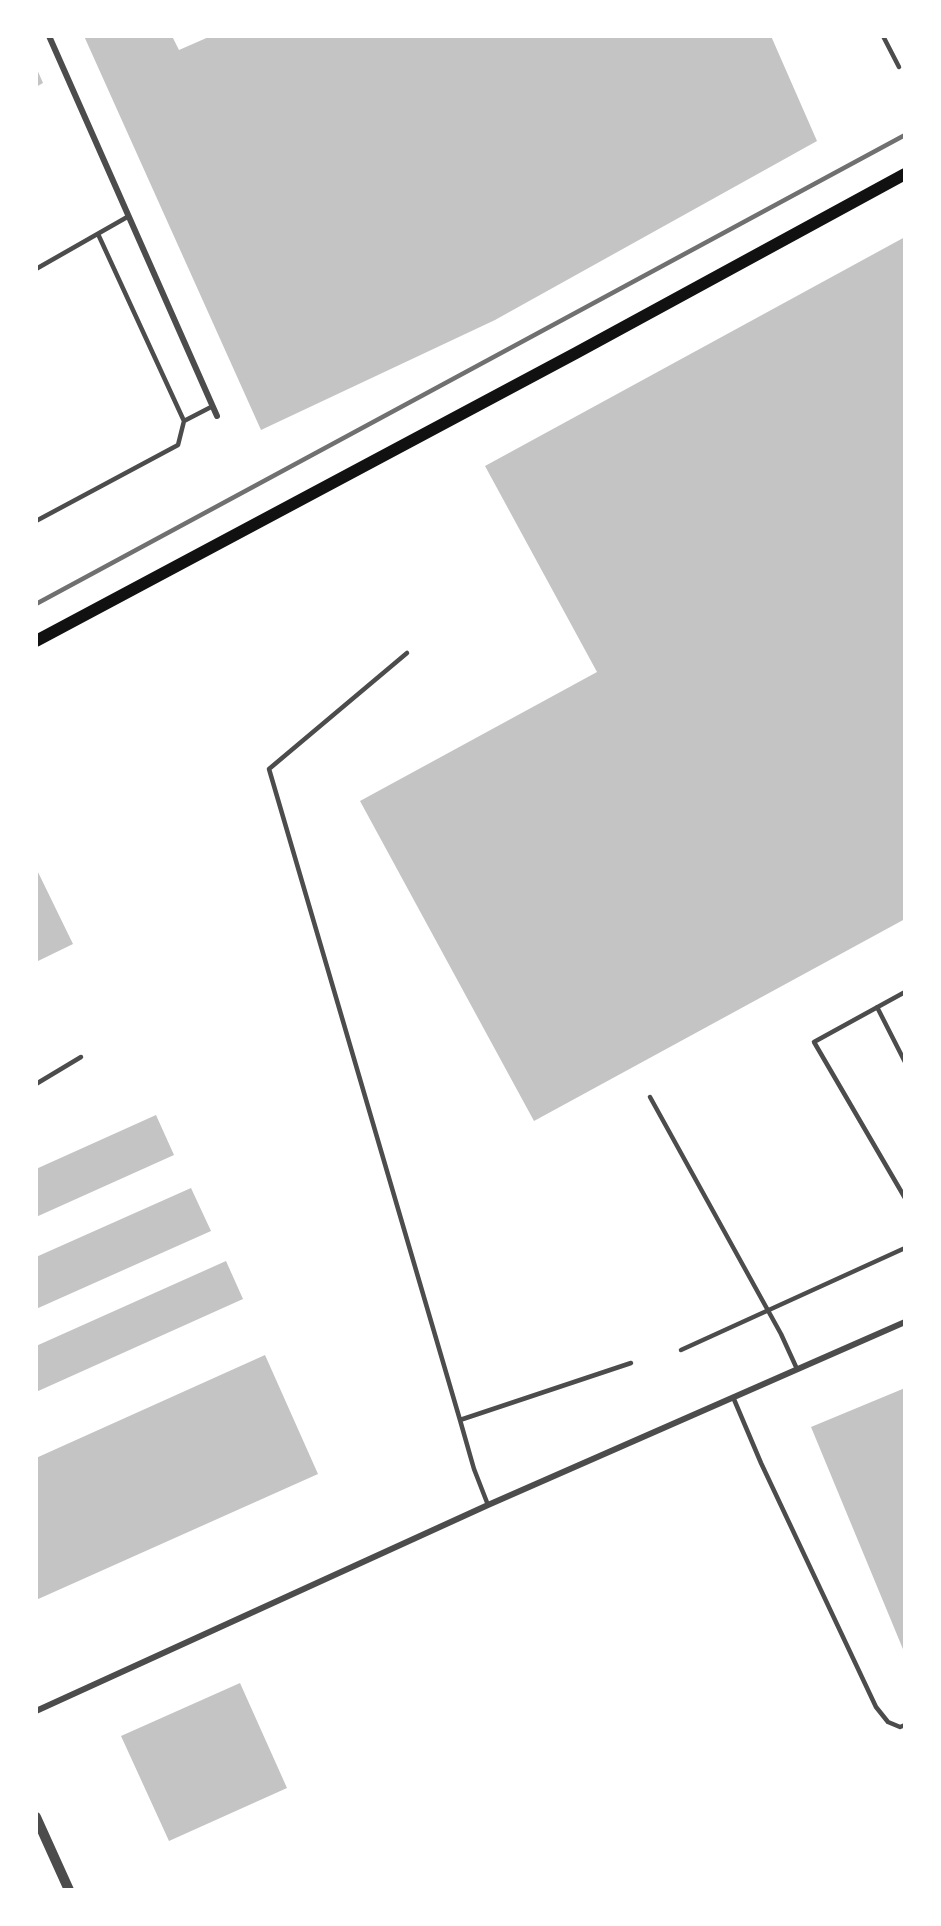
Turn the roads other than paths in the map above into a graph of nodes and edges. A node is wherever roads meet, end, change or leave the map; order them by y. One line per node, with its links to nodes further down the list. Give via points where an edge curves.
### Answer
1 (50, 36): 5 (street)
2 (883, 36): 3 (lane)
3 (899, 67)
4 (905, 174): 12 (main road)
5 (129, 216): 6 (lane); 8 (street)
6 (98, 234): 7 (lane); 10 (lane)
7 (36, 269)
8 (213, 405): 9 (street); 10 (lane)
9 (217, 416)
10 (184, 421): 11 (lane, via 178,445)
11 (36, 521)
12 (36, 641)
13 (406, 653): 28 (lane, via 269,769)
14 (905, 992): 15 (lane)
15 (878, 1007): 17 (lane); 20 (lane, via 814,1042)
16 (81, 1057): 18 (lane)
17 (905, 1062)
18 (36, 1084)
19 (650, 1097): 22 (lane)
20 (905, 1198)
21 (905, 1248): 22 (lane)
22 (768, 1311): 24 (lane); 26 (lane)
23 (905, 1322): 26 (street)
24 (681, 1350)
25 (631, 1363): 28 (lane)
26 (797, 1369): 27 (street)
27 (733, 1397): 29 (street); 31 (lane, via 876,1707 888,1722)
28 (460, 1420): 29 (lane)
29 (488, 1505): 30 (street)
30 (36, 1711)
31 (905, 1725)
32 (36, 1817): 33 (street)
33 (69, 1890)

